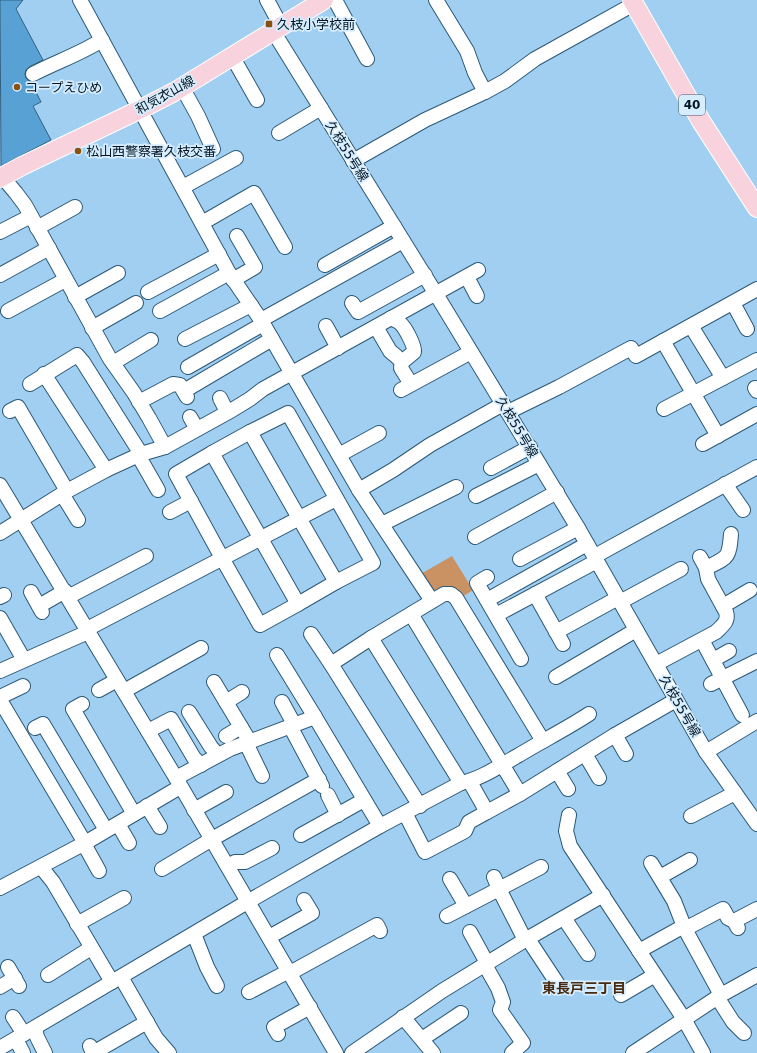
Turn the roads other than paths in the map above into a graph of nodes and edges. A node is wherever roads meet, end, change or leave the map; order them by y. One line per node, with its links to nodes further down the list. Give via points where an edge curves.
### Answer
1 (80, 0): 8 (street)
2 (267, 0): 7 (street, 久枝55号線)
3 (324, 0): 7 (main road, 和気衣山線)
4 (335, 0): 10 (street)
5 (436, 0): 13 (street, via 467,52)
6 (633, 2): 13 (street, via 535,59); 24 (main road, 40, via 701,121)
7 (277, 29): 9 (main road, 和気衣山線); 15 (street, 久枝55号線)
8 (102, 40): 11 (street); 16 (street)
9 (232, 56): 12 (main road, 和気衣山線); 14 (street)
10 (367, 59)
11 (33, 74)
12 (182, 87): 16 (main road, 和気衣山線); 18 (street)
13 (486, 92): 20 (street, via 425,120)
14 (256, 100)
15 (320, 108): 17 (street); 20 (street, 久枝55号線)
16 (141, 109): 21 (main road, 和気衣山線); 22 (street)
17 (279, 133)
18 (213, 149)
19 (236, 159): 22 (street)
20 (353, 161): 27 (street, 久枝55号線)
21 (1, 176): 25 (street, via 16,193)
22 (183, 187): 26 (street)
23 (75, 207): 25 (street)
24 (757, 208)
25 (34, 222): 28 (street); 32 (street)
26 (202, 223): 31 (street, via 229,202 254,193 260,217); 33 (street)
27 (394, 226): 30 (street, 久枝55号線); 34 (street)
28 (0, 232)
29 (243, 240): 38 (street, via 255,267)
30 (403, 241): 37 (street, 久枝55号線); 50 (street)
31 (286, 247)
32 (49, 248): 36 (street); 39 (street)
33 (219, 254): 38 (street); 38 (street, via 151,297)
34 (325, 265)
35 (118, 273): 43 (street)
36 (0, 275)
37 (425, 275): 41 (street, 久枝55号線); 45 (street, via 358,312)
38 (231, 277): 47 (street)
39 (66, 280): 43 (street); 48 (street)
40 (757, 289): 46 (street)
41 (436, 294): 42 (street, via 472,274); 49 (street); 61 (street, 久枝55号線)
42 (477, 296)
43 (75, 297): 54 (street)
44 (136, 303): 54 (street)
45 (352, 303)
46 (733, 303): 52 (street); 55 (street)
47 (251, 305): 50 (street); 56 (street)
48 (8, 311)
49 (391, 318): 53 (street); 63 (street, via 403,326 415,348)
50 (262, 322): 57 (street); 65 (street)
51 (326, 326): 60 (street)
52 (691, 326): 59 (street); 68 (street)
53 (376, 327): 60 (street); 63 (street, via 390,351)
54 (92, 328): 64 (street)
55 (747, 329)
56 (185, 339)
57 (272, 339): 66 (street); 72 (street, via 186,394 180,385 173,384)
58 (151, 340): 64 (street)
59 (663, 341): 70 (street); 73 (street, via 636,356 631,348 559,387)
60 (338, 348): 66 (street)
61 (472, 352): 63 (street, via 406,387); 73 (street, 久枝55号線)
62 (757, 360): 68 (street)
63 (402, 362)
64 (113, 363): 72 (street)
65 (188, 367)
66 (292, 373): 76 (street); 86 (street)
67 (44, 374): 69 (street); 85 (street, via 77,355); 89 (street)
68 (723, 378): 70 (street)
69 (30, 384)
70 (693, 394): 74 (street); 80 (street)
71 (220, 398): 76 (street)
72 (140, 402): 83 (street)
73 (506, 408): 82 (street, 久枝55号線); 95 (street, via 430,445)
74 (664, 409)
75 (10, 411): 97 (street, via 18,407)
76 (227, 412): 83 (street, via 194,423)
77 (757, 414): 80 (street)
78 (250, 432): 84 (street); 99 (street, via 288,413); 103 (street)
79 (379, 433): 86 (street)
80 (718, 436): 81 (street)
81 (703, 444)
82 (530, 447): 87 (street, 久枝55号線); 90 (street)
83 (165, 448): 85 (street)
84 (212, 453): 100 (street, via 176,474); 111 (street)
85 (140, 455): 89 (street); 94 (street)
86 (339, 455): 95 (street)
87 (539, 464): 90 (street); 96 (street, 久枝55号線)
88 (757, 467): 91 (street)
89 (106, 470): 97 (street)
90 (490, 484): 98 (street)
91 (725, 484): 101 (street); 116 (street)
92 (0, 487): 104 (street)
93 (456, 487): 106 (street)
94 (158, 490)
95 (359, 490): 106 (street)
96 (557, 492): 107 (street, 久枝55号線); 110 (street, via 505,516)
97 (65, 493): 104 (street); 105 (street)
98 (476, 496)
99 (336, 499): 103 (street); 119 (street, via 373,563)
100 (191, 501): 102 (street); 114 (street)
101 (743, 510)
102 (170, 512)
103 (299, 518): 111 (street); 119 (street)
104 (21, 520): 108 (street); 122 (street)
105 (78, 520)
106 (382, 524): 126 (street)
107 (578, 528): 112 (street, 久枝55号線); 115 (street)
108 (0, 533)
109 (731, 534): 128 (street, via 730,551 726,556 703,563 708,580)
110 (475, 537)
111 (261, 538): 114 (street); 127 (street)
112 (587, 544): 116 (street, 久枝55号線); 124 (street)
113 (145, 555): 122 (street)
114 (222, 558): 127 (street, via 260,625); 132 (street)
115 (520, 559)
116 (596, 559): 123 (street); 125 (street, 久枝55号線)
117 (681, 569): 125 (street)
118 (487, 577): 124 (street, via 477,583)
119 (336, 582): 127 (street)
120 (750, 590): 128 (street)
121 (31, 592): 122 (street, via 40,609)
122 (66, 594): 132 (street)
123 (535, 594): 130 (street); 134 (street)
124 (487, 600): 130 (street)
125 (619, 600): 133 (street, 久枝55号線); 134 (street)
126 (432, 601): 129 (street); 172 (street, via 444,594 456,598)
127 (298, 604)
128 (722, 606): 137 (street, via 728,618 725,624)
129 (411, 614): 136 (street); 178 (street)
130 (496, 615): 142 (street)
131 (0, 618): 143 (street)
132 (88, 630): 143 (street); 152 (street)
133 (636, 630): 147 (street, 久枝55号線); 149 (street)
134 (556, 632): 138 (street)
135 (311, 634): 146 (street)
136 (371, 638): 146 (street); 184 (street)
137 (702, 640): 144 (street); 147 (street)
138 (563, 644)
139 (201, 647): 152 (street)
140 (729, 650): 144 (street)
141 (277, 655): 164 (street)
142 (521, 659)
143 (24, 660): 148 (street)
144 (713, 660): 150 (street)
145 (757, 661): 150 (street)
146 (331, 664): 192 (street)
147 (656, 664): 157 (street, 久枝55号線)
148 (0, 671)
149 (556, 677)
150 (717, 681): 163 (street)
151 (214, 682): 158 (street)
152 (120, 685): 154 (street); 169 (street)
153 (23, 686): 156 (street)
154 (99, 690)
155 (242, 692): 158 (street)
156 (0, 698): 206 (street)
157 (676, 700): 170 (street); 174 (street, 久枝55号線)
158 (226, 702): 167 (street)
159 (282, 702): 166 (street)
160 (82, 704): 196 (street, via 73,709)
161 (189, 712): 177 (street)
162 (588, 714): 172 (street)
163 (742, 715)
164 (315, 717): 166 (street); 190 (street)
165 (757, 721): 174 (street)
166 (292, 725): 173 (street); 185 (street)
167 (241, 727): 171 (street); 173 (street)
168 (36, 728): 202 (street, via 43,724)
169 (148, 731): 179 (street, via 171,719 194,758); 183 (street)
170 (615, 735): 175 (street); 176 (street)
171 (226, 736)
172 (543, 740): 178 (street)
173 (248, 742): 177 (street); 181 (street)
174 (706, 752): 188 (street, 久枝55号線)
175 (585, 754): 180 (street); 182 (street)
176 (626, 754)
177 (218, 755): 179 (street)
178 (503, 764): 184 (street); 189 (street)
179 (201, 765): 183 (street)
180 (557, 771): 186 (street); 189 (street)
181 (262, 776)
182 (599, 778)
183 (178, 782): 191 (street); 193 (street)
184 (465, 782): 192 (street); 194 (street)
185 (323, 787): 197 (street); 205 (street)
186 (568, 789)
187 (226, 792): 193 (street)
188 (735, 793): 199 (street); 200 (street, 久枝55号線)
189 (520, 794): 194 (street)
190 (364, 800): 197 (street); 201 (street)
191 (147, 806): 196 (street); 203 (street)
192 (420, 806): 195 (street)
193 (194, 810): 205 (street)
194 (487, 812): 195 (street, via 469,822 465,831 425,852)
195 (405, 813): 201 (street)
196 (134, 814): 202 (street)
197 (338, 814): 204 (street)
198 (569, 815): 220 (street, via 566,831 570,846)
199 (691, 816)
200 (757, 824)
201 (380, 826): 223 (street)
202 (112, 827): 206 (street); 207 (street)
203 (160, 827)
204 (301, 835)
205 (212, 839): 211 (street); 214 (street)
206 (84, 843): 212 (street); 215 (street)
207 (129, 843)
208 (272, 848): 211 (street, via 245,862 235,862)
209 (690, 860): 216 (street)
210 (651, 863): 216 (street)
211 (228, 866): 223 (street)
212 (41, 867): 219 (street); 228 (street, via 53,882)
213 (541, 867): 218 (street)
214 (162, 869)
215 (99, 871)
216 (660, 877): 229 (street, via 674,901)
217 (450, 879): 224 (street)
218 (496, 883): 224 (street); 234 (street)
219 (0, 888)
220 (603, 895): 227 (street); 236 (street)
221 (124, 898): 228 (street)
222 (304, 900): 233 (street, via 312,913)
223 (249, 901): 232 (street); 233 (street)
224 (466, 906): 226 (street)
225 (757, 909): 229 (street, via 736,925 723,909)
226 (447, 916)
227 (564, 918): 234 (street); 237 (street)
228 (77, 924): 235 (street)
229 (685, 928): 236 (street); 250 (street)
230 (380, 931): 239 (street, via 376,925 336,943)
231 (470, 932): 238 (street)
232 (194, 934): 244 (street); 245 (street)
233 (270, 937): 239 (street)
234 (527, 939): 238 (street); 247 (street, via 557,983)
235 (91, 948): 240 (street); 244 (street)
236 (640, 951): 241 (street)
237 (588, 954)
238 (486, 964): 254 (street); 269 (street, via 503,1002 500,1010 523,1043)
239 (290, 972): 248 (street); 251 (street)
240 (48, 975)
241 (655, 975): 249 (street); 255 (street)
242 (757, 975): 250 (street)
243 (14, 977): 246 (street)
244 (116, 980): 256 (street, via 143,1006); 258 (street)
245 (217, 986)
246 (0, 987)
247 (553, 987)
248 (250, 992)
249 (621, 995)
250 (719, 996): 255 (street); 257 (street, via 733,1022)
251 (310, 1008): 259 (street, via 274,1027); 266 (street)
252 (461, 1013): 260 (street)
253 (13, 1017): 258 (street)
254 (403, 1017): 260 (street); 267 (street)
255 (684, 1019): 270 (street); 271 (street)
256 (147, 1022): 261 (street, via 93,1053); 265 (street)
257 (744, 1033)
258 (25, 1034): 262 (street); 263 (street); 264 (street, via 37,1037)
259 (278, 1034)
260 (422, 1039): 268 (street)
261 (90, 1046)
262 (0, 1048)
263 (23, 1053)
264 (45, 1053)
265 (168, 1053)
266 (336, 1053)
267 (352, 1053)
268 (433, 1053)
269 (512, 1053)
270 (633, 1053)
271 (703, 1053)

